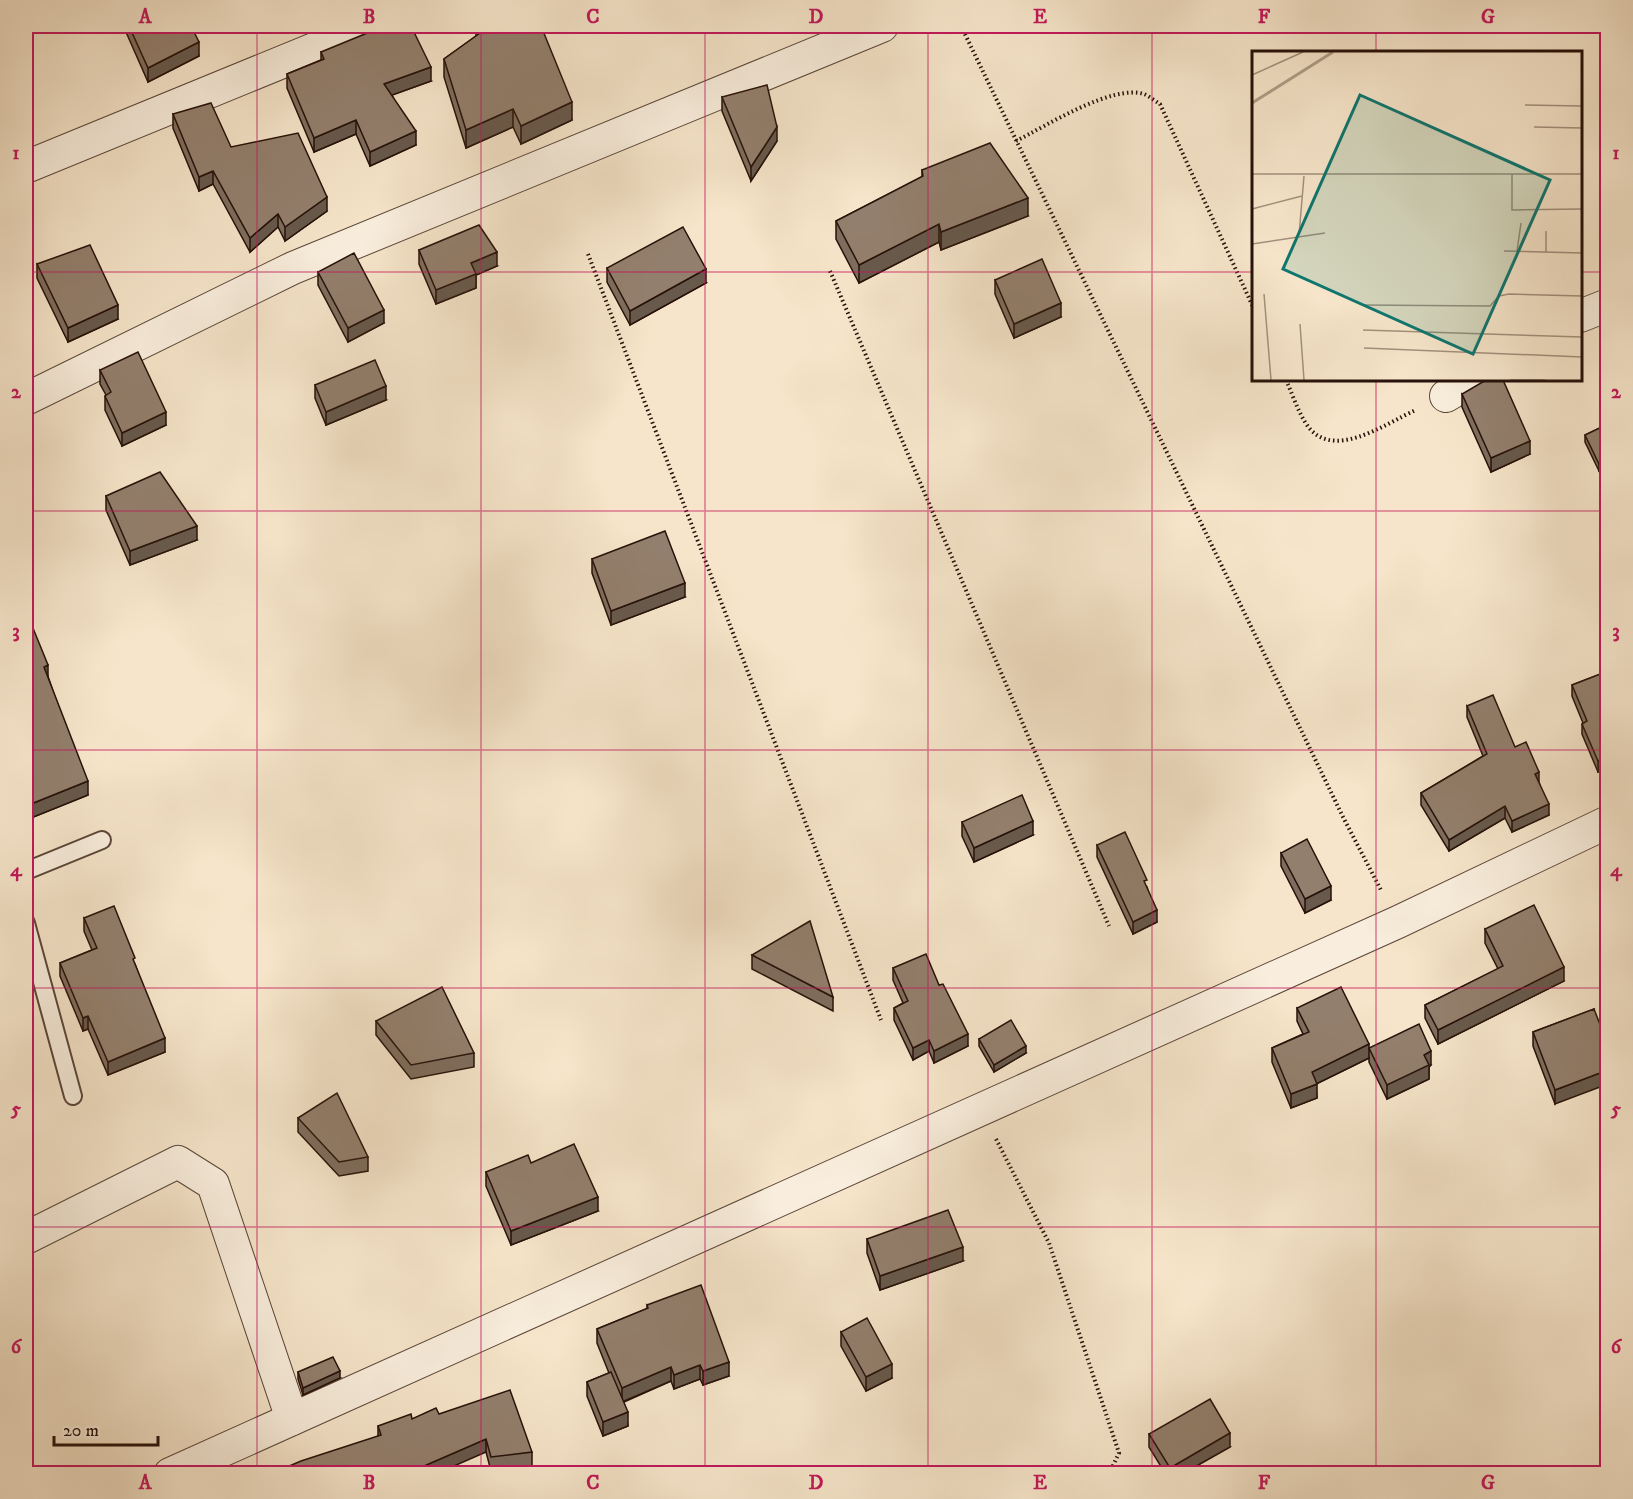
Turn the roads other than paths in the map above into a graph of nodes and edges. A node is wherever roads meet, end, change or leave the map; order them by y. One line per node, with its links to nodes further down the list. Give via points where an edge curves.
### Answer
1 (370, 26): 3 (street)
2 (882, 26): 8 (street, via 293,268)
3 (26, 167)
4 (1608, 305): 5 (street)
5 (1582, 316)
6 (1471, 381): 7 (street)
7 (1446, 396)
8 (26, 399)
9 (1608, 822): 15 (street, via 1398,922)
10 (102, 840): 11 (lane)
11 (26, 871)
12 (26, 923): 13 (lane)
13 (73, 1096)
14 (26, 1238): 15 (street, via 178,1162 213,1184)
15 (292, 1419): 16 (street)
16 (170, 1473)

